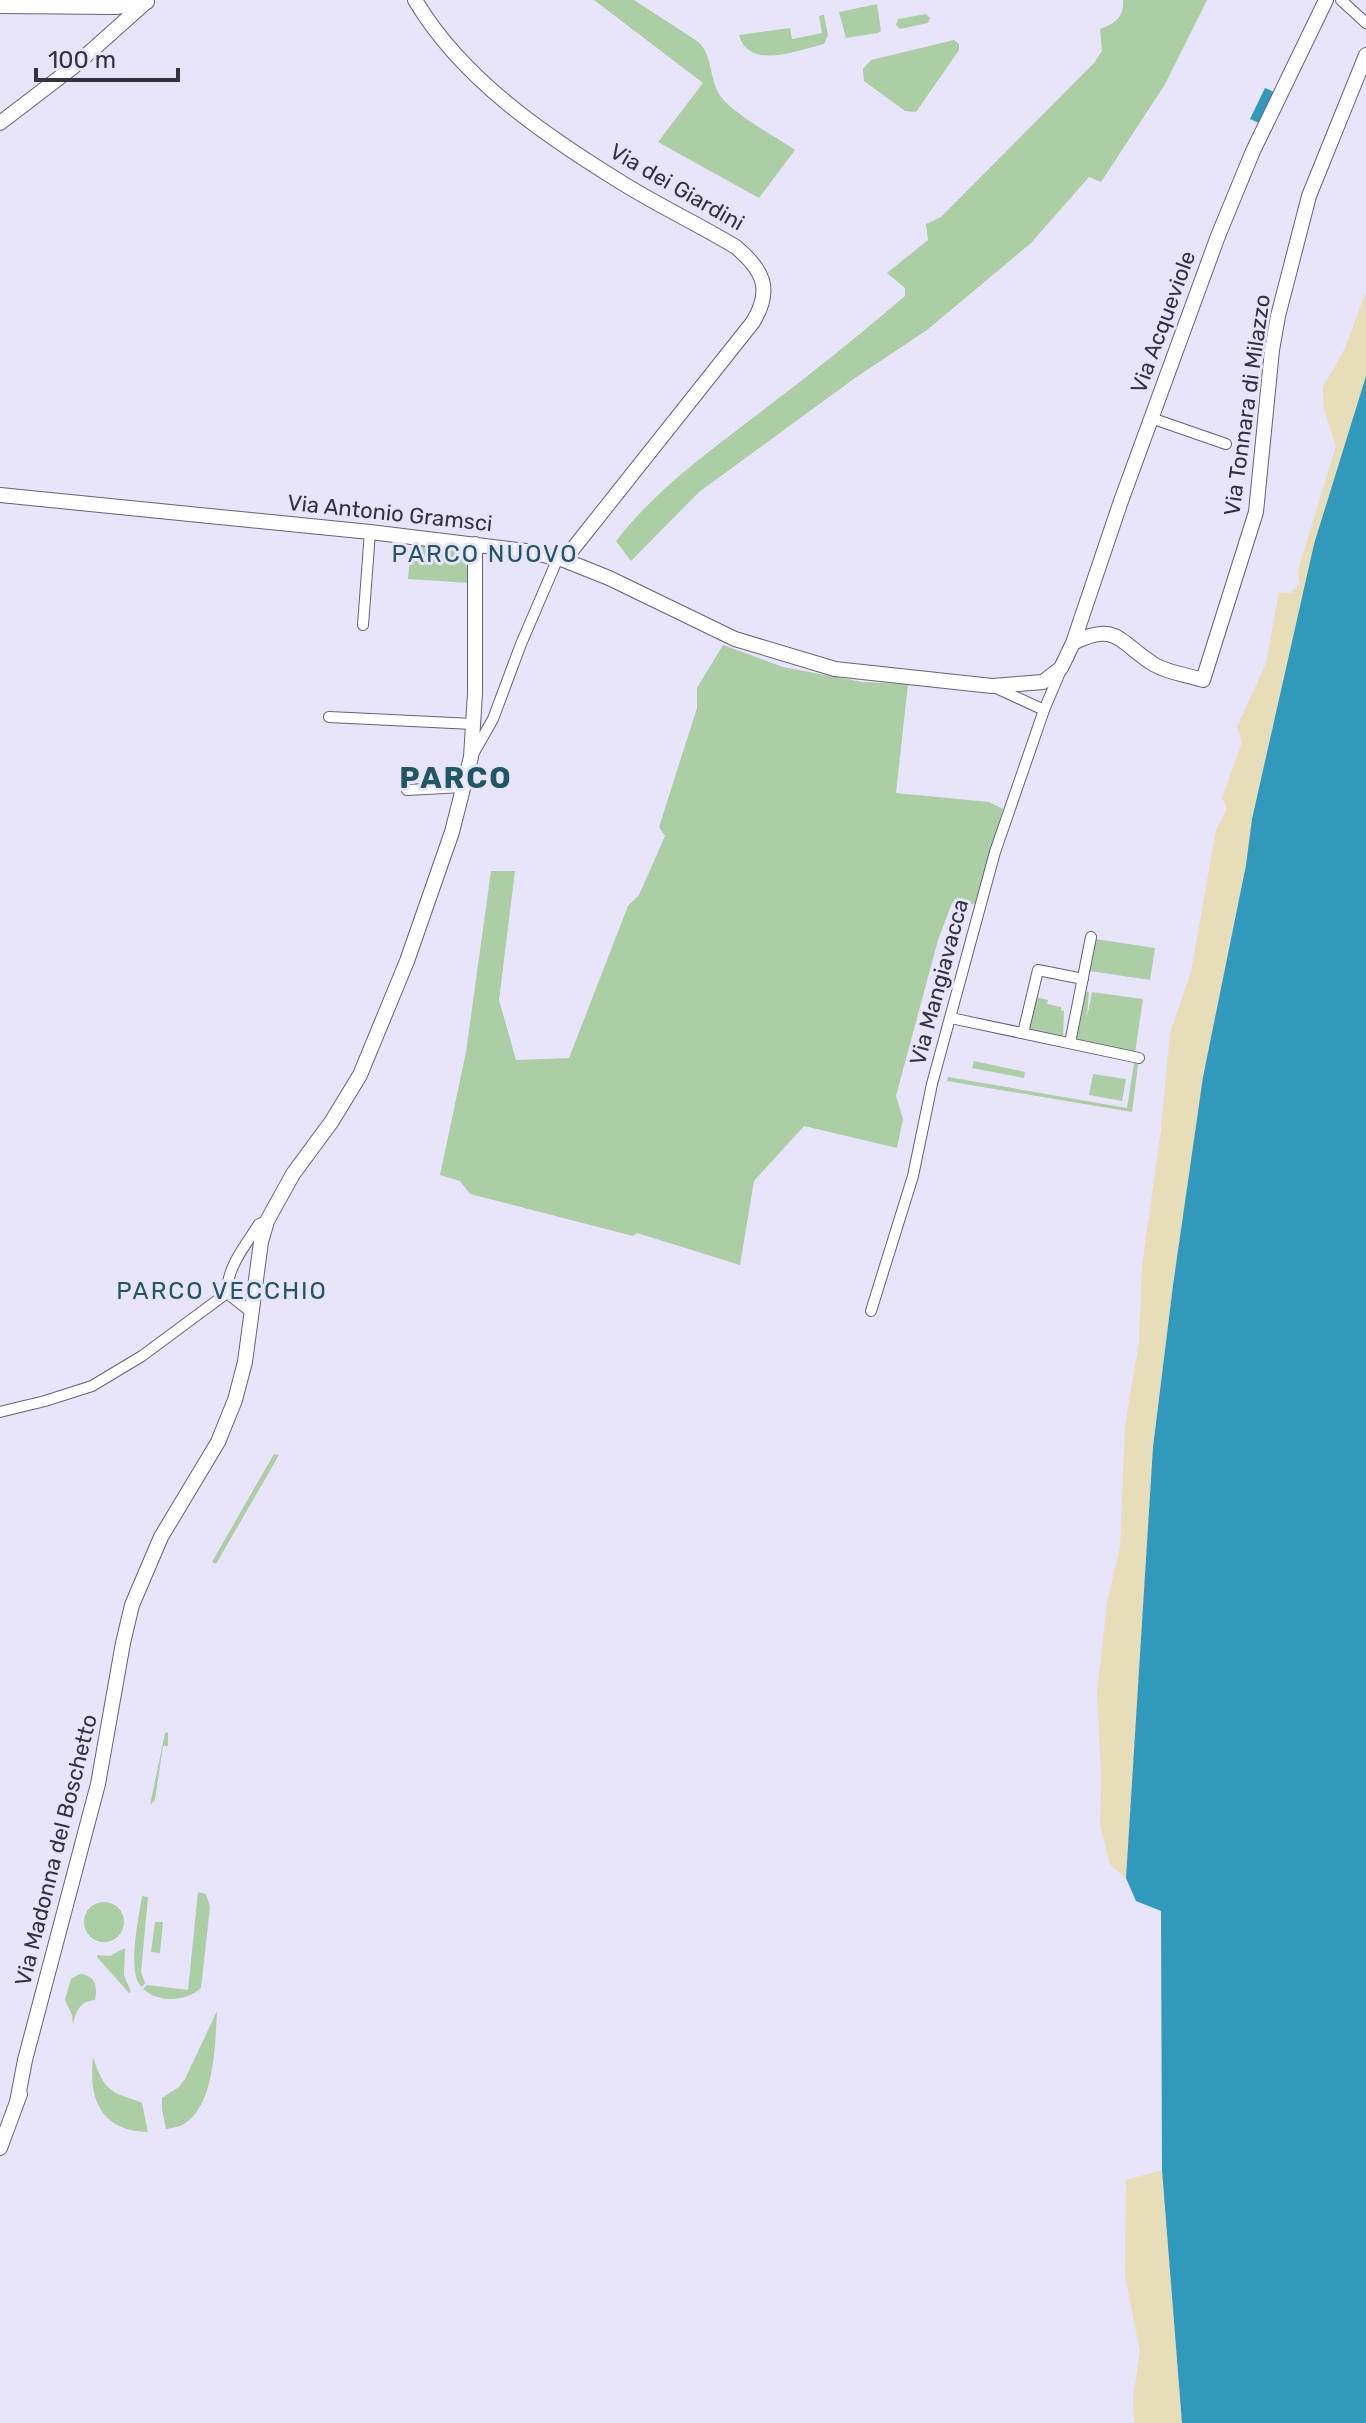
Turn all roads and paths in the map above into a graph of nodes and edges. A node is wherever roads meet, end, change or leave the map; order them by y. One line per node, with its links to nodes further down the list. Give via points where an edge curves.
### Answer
1 (415, 0): 14 (main road, Via dei Giardini, via 447,46 503,100 619,182 736,247 761,275 765,292 753,322)
2 (1326, 0): 9 (main road, Via Acqueviole, via 1240,181)
3 (1341, 0): 6 (street)
4 (149, 2): 5 (main road, via 116,7); 8 (main road)
5 (0, 6)
6 (1366, 23)
7 (1366, 55): 16 (main road, Via Tonnara di Milazzo, via 1309,196 1272,350 1256,512 1203,680 1158,667 1107,633)
8 (0, 123)
9 (1151, 418): 10 (street); 16 (main road, Via Acqueviole)
10 (1226, 444)
11 (0, 495): 12 (main road, Via Antonio Gramsci)
12 (370, 532): 13 (main road, Via Antonio Gramsci); 15 (street)
13 (475, 544): 14 (main road, Via Antonio Gramsci, via 526,551); 21 (main road, Via Madonna del Boschetto)
14 (558, 563): 18 (main road, Via Antonio Gramsci, via 609,578 735,639 786,656 835,669); 22 (street, via 493,719)
15 (363, 625)
16 (1073, 643): 17 (main road, Via Acqueviole)
17 (1061, 668): 18 (main road, Via Antonio Gramsci, via 1043,682); 19 (street, Via Mangiavacca)
18 (992, 686): 19 (street, Via Antonio Gramsci)
19 (1044, 710): 27 (street, Via Mangiavacca, via 995,852)
20 (329, 717): 21 (street)
21 (473, 724): 22 (main road, Via Madonna del Boschetto)
22 (471, 757): 23 (main road, Via Madonna del Boschetto)
23 (463, 787): 24 (street); 31 (main road, Via Madonna del Boschetto, via 437,877 368,1058)
24 (407, 790)
25 (1091, 937): 26 (street)
26 (1083, 979): 28 (street, via 1038,970); 29 (street)
27 (951, 1018): 28 (street); 33 (street, Via Mangiavacca, via 913,1176)
28 (1023, 1033): 29 (street)
29 (1070, 1043): 30 (street)
30 (1139, 1058)
31 (267, 1221): 32 (street, via 259,1224 232,1266); 34 (main road, Via Madonna del Boschetto)
32 (227, 1293): 34 (street); 35 (street, via 92,1386)
33 (871, 1311)
34 (251, 1312): 36 (main road, Via Madonna del Boschetto, via 245,1362 226,1423 161,1537 132,1605 96,1796 17,2102)
35 (0, 1412)
36 (0, 2148)

